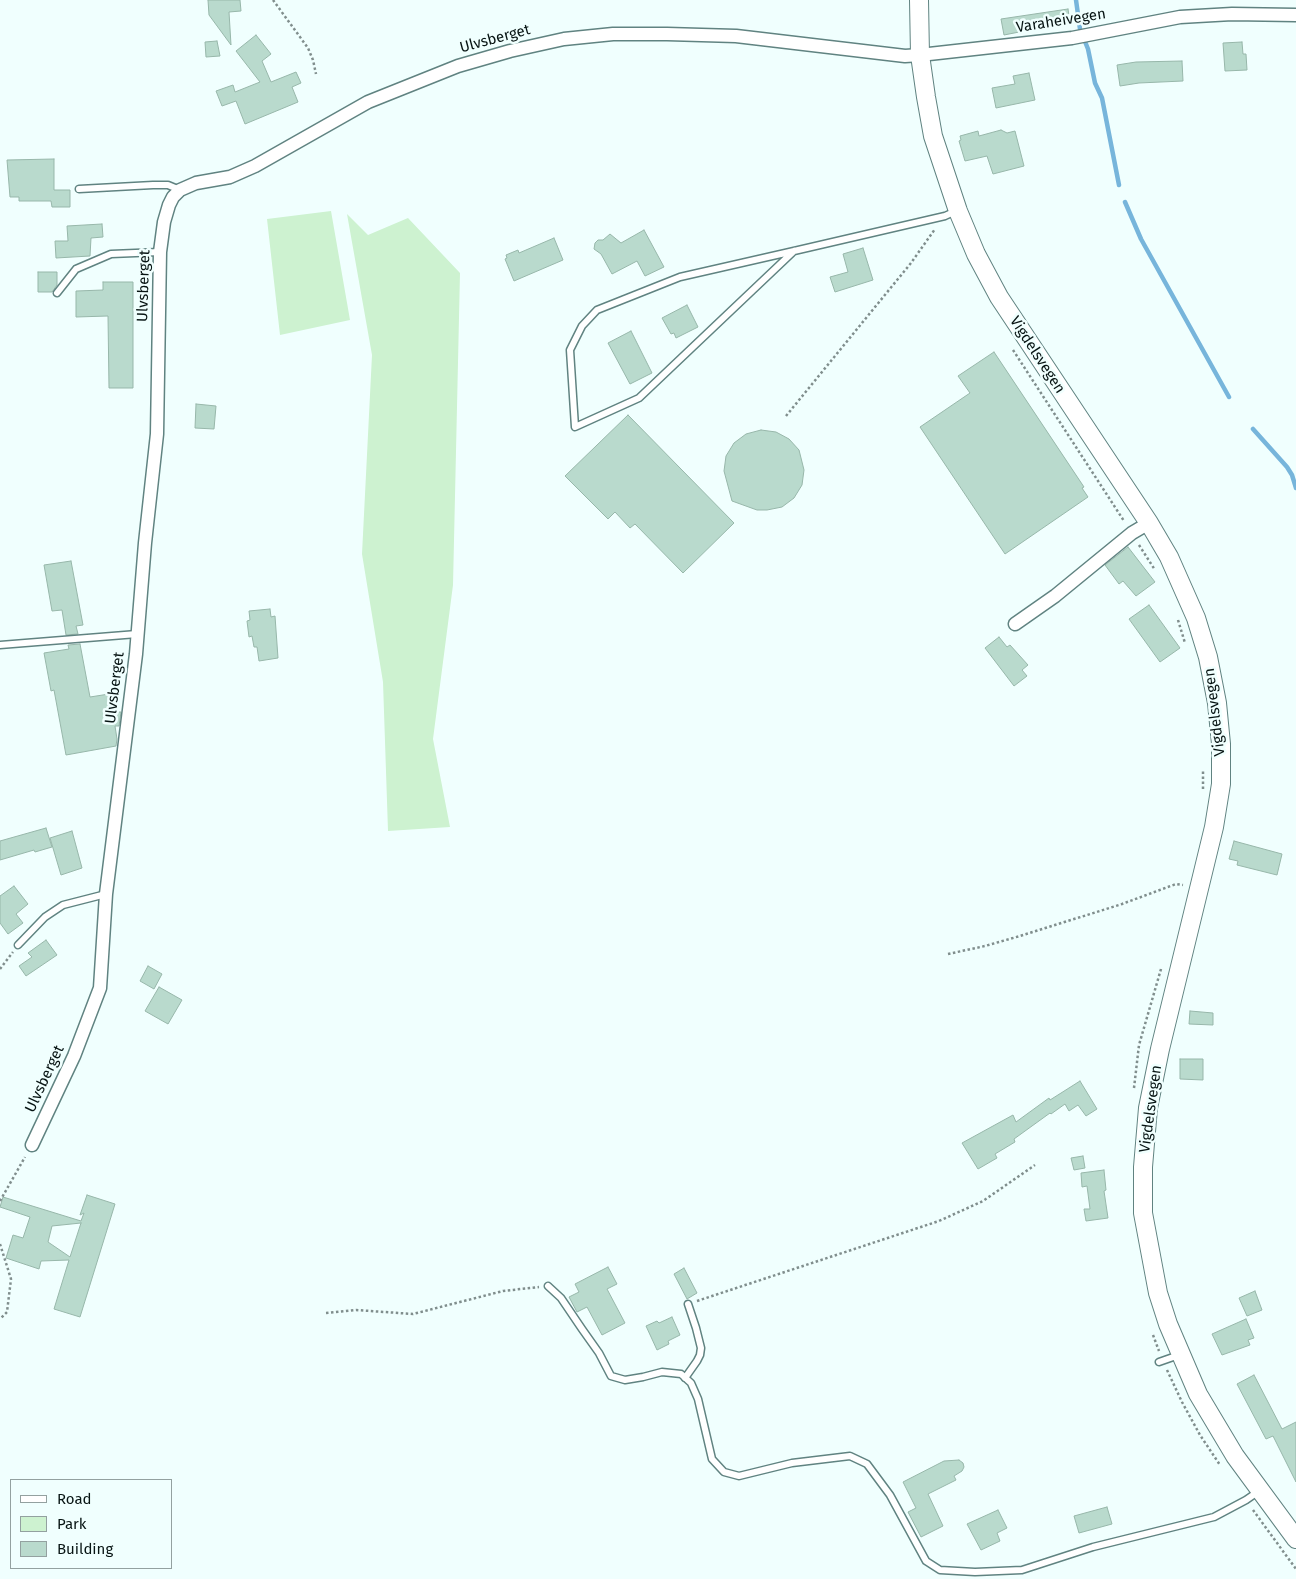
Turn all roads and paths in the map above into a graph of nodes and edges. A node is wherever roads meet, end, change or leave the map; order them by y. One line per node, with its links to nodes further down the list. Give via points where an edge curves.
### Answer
1 (272, 0): 5 (path, via 308,48)
2 (919, 0): 4 (main road, Vigdelsvegen)
3 (1296, 15): 4 (street, Varaheivegen, via 1180,17 1072,38)
4 (920, 55): 7 (street, Ulvsberget, via 905,56 736,36 613,34 564,39 458,66 368,102 255,166 230,177 196,183); 8 (main road, Vigdelsvegen)
5 (316, 74)
6 (79, 189): 7 (lane, via 168,185)
7 (180, 190): 10 (street, Ulvsberget, via 168,205)
8 (951, 213): 9 (lane); 13 (path); 14 (main road, Vigdelsvegen, via 999,297)
9 (794, 251): 9 (lane, via 639,398 575,427 570,350 582,326 597,310 680,277)
10 (160, 252): 11 (lane, via 111,254 76,269); 19 (street, Ulvsberget, via 157,434)
11 (57, 293)
12 (1008, 343): 15 (path)
13 (786, 416)
14 (1149, 522): 15 (street); 24 (main road, Vigdelsvegen, via 1177,573 1196,618 1217,703 1221,784)
15 (1132, 533): 16 (path); 18 (street)
16 (1157, 572)
17 (1177, 617): 20 (path)
18 (1015, 624)
19 (138, 634): 21 (lane); 25 (street, Ulvsberget)
20 (1185, 643)
21 (0, 646)
22 (1203, 766): 23 (path)
23 (1202, 792)
24 (1199, 888): 27 (path, via 1176,884 1020,936); 40 (main road, Vigdelsvegen, via 1148,1108 1143,1167 1143,1213 1151,1260 1158,1293)
25 (106, 894): 26 (lane, via 63,905 45,917); 31 (street, Ulvsberget, via 100,988 74,1056)
26 (18, 945): 29 (path)
27 (948, 954)
28 (1164, 960): 30 (path, via 1139,1045)
29 (0, 969)
30 (1134, 1089)
31 (32, 1145): 33 (path)
32 (1035, 1165): 36 (path, via 983,1201 939,1221)
33 (0, 1201)
34 (0, 1244): 38 (path, via 11,1279 7,1312)
35 (548, 1286): 37 (path, via 503,1291 413,1314 356,1310); 42 (lane, via 561,1298 611,1376 625,1380 662,1372 681,1374)
36 (688, 1304): 42 (lane, via 701,1348)
37 (326, 1313)
38 (0, 1319)
39 (1153, 1334): 41 (path)
40 (1180, 1354): 41 (lane); 44 (main road, Vigdelsvegen, via 1215,1425)
41 (1161, 1362): 43 (path, via 1195,1426)
42 (686, 1378): 45 (lane, via 698,1399 712,1459 724,1472 739,1476 792,1463 850,1456 867,1464 890,1495 926,1561 940,1570 1022,1570 1093,1547 1214,1516)
43 (1225, 1472)
44 (1260, 1490): 45 (lane); 46 (main road, Vigdelsvegen)
45 (1246, 1500): 47 (path)
46 (1296, 1539)
47 (1296, 1570)

